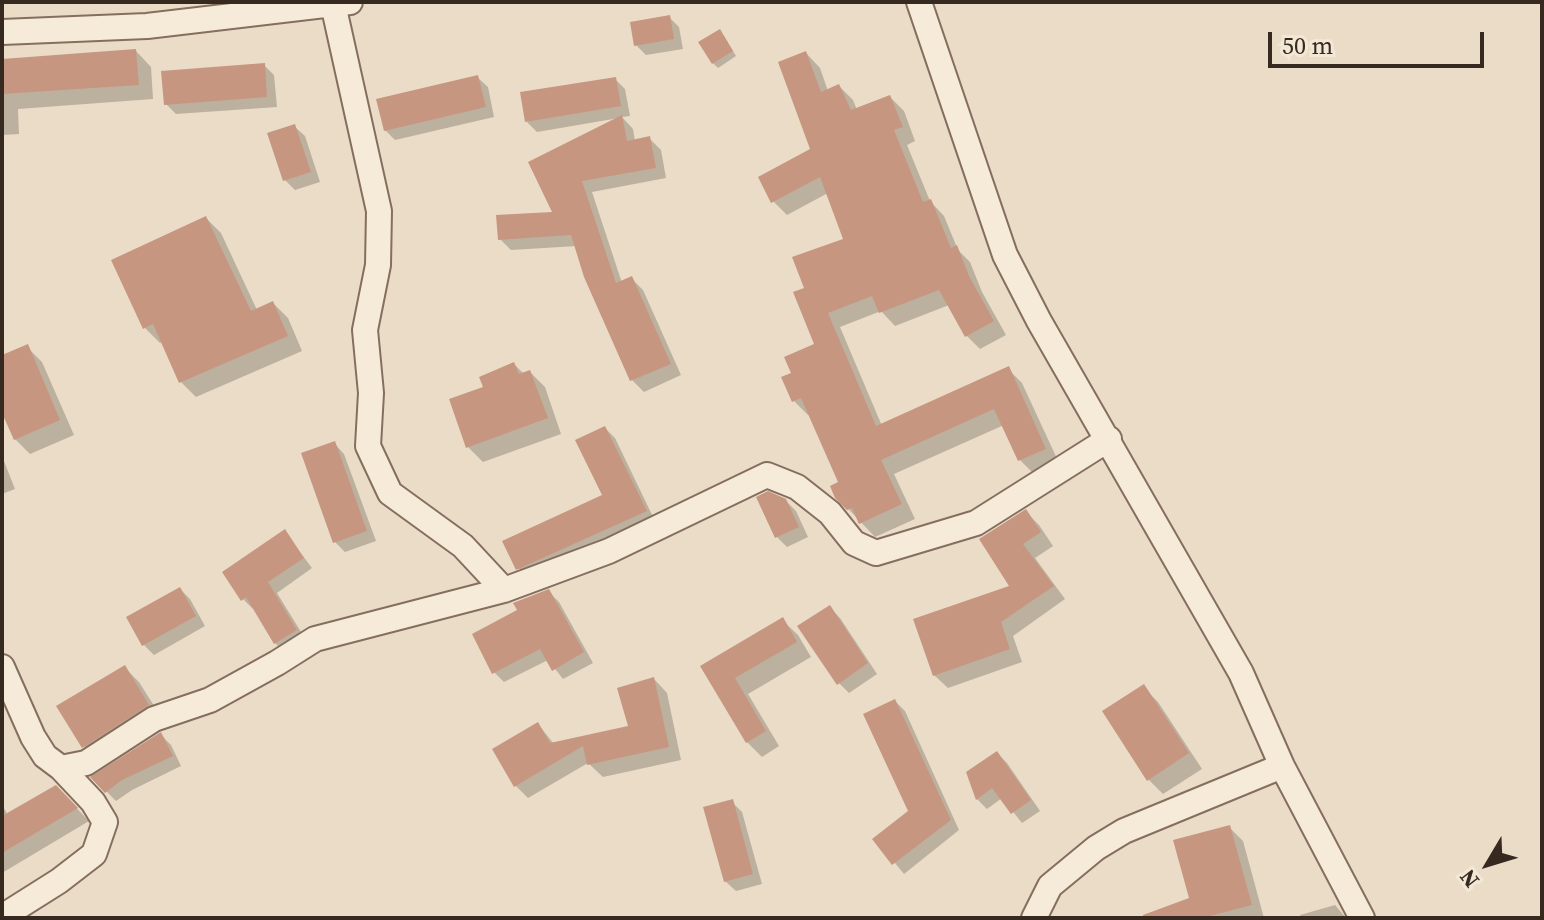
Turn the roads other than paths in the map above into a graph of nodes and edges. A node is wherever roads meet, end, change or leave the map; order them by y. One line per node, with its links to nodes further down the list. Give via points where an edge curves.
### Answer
1 (919, 2): 4 (street, via 1005,255)
2 (342, 3): 3 (street, via 147,26); 5 (street, via 379,211 378,265 365,330 371,393 368,446 390,493 463,546)
3 (2, 32)
4 (1109, 439): 5 (street, via 976,523 876,553 854,543 830,513 797,487 767,475 609,551); 7 (street, via 1241,673)
5 (504, 590): 8 (street, via 315,639 210,700 154,719 86,763)
6 (2, 667): 8 (street, via 33,737)
7 (1282, 766): 10 (street, via 1124,831 1096,848 1050,886); 11 (street)
8 (61, 768): 9 (street, via 105,822 94,854)
9 (2, 917)
10 (1034, 918)
11 (1362, 918)

